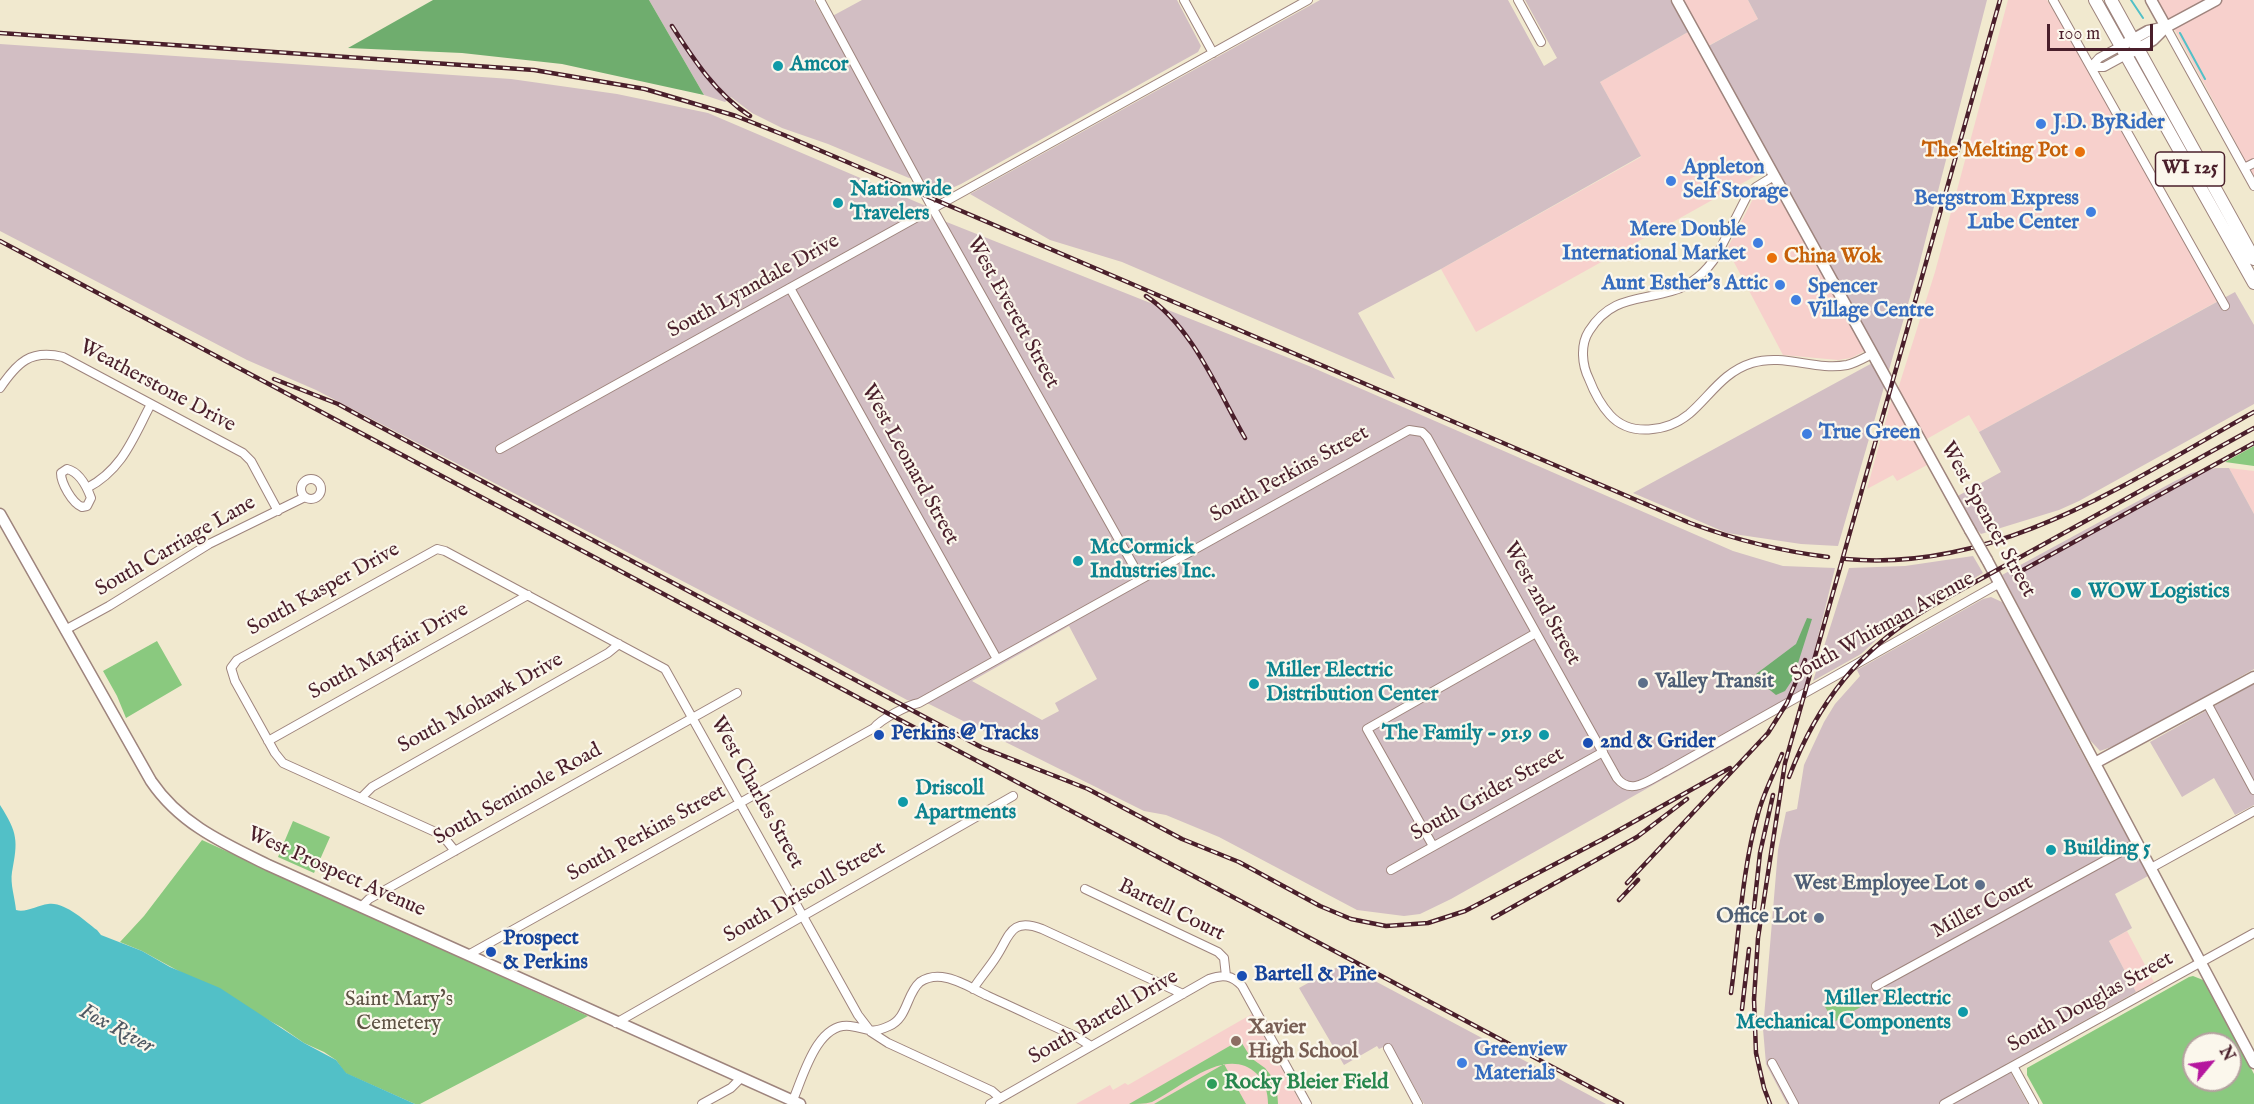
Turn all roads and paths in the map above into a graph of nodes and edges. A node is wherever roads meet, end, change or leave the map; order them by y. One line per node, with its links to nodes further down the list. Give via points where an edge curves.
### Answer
1 (820, 0): 21 (street, West Everett Street)
2 (1184, 0): 15 (street)
3 (1308, 0): 15 (street, South Lynndale Drive)
4 (1518, 0): 12 (street)
5 (1677, 0): 19 (street, West Spencer Street)
6 (2053, 0): 16 (street)
7 (2095, 0): 14 (main road, WI 125)
8 (2111, 0): 13 (main road, WI 125)
9 (2151, 0): 11 (street)
10 (2216, 0): 11 (street)
11 (2166, 27): 13 (street, via 2153,40); 18 (street)
12 (1541, 42)
13 (2135, 44): 14 (street); 22 (main road, WI 125)
14 (2123, 50): 16 (street, via 2104,67); 23 (main road, WI 125)
15 (1213, 53): 21 (street, South Lynndale Drive)
16 (2091, 67): 25 (street)
17 (2254, 162): 18 (street)
18 (2244, 168): 20 (street)
19 (1774, 176): 26 (street, West Spencer Street); 26 (street, via 1747,196 1713,263 1694,280 1672,291 1631,299 1594,324 1583,353 1595,393 1611,416 1630,427 1647,430 1687,415 1720,381 1752,363 1775,359 1842,365)
20 (2254, 186)
21 (933, 208): 24 (street, South Lynndale Drive); 36 (street, West Everett Street)
22 (2254, 259)
23 (2254, 284)
24 (790, 288): 30 (street, South Lynndale Drive); 42 (street, West Leonard Street)
25 (2225, 306)
26 (1872, 354): 37 (street, West Spencer Street, bridge)
27 (0, 388): 28 (street, Weatherstone Drive, via 24,360 56,356)
28 (151, 404): 31 (street, via 116,467); 33 (street, Weatherstone Drive, via 247,456)
29 (1427, 437): 36 (street, South Perkins Street, via 1416,430 1405,432); 40 (street, West 2nd Street)
30 (500, 449)
31 (87, 488): 31 (street, via 72,470 61,473 80,507 91,501)
32 (305, 497): 33 (street, South Carriage Lane)
33 (278, 510): 39 (street, South Carriage Lane, via 209,544)
34 (0, 514): 39 (street, West Prospect Avenue)
35 (437, 549): 38 (street, West Charles Street); 47 (street, South Kasper Drive, via 231,666 235,681)
36 (1141, 579): 42 (street, South Perkins Street)
37 (2000, 583): 49 (street, West Spencer Street); 50 (street, South Whitman Avenue, via 1640,786)
38 (528, 595): 41 (street, West Charles Street); 47 (street, South Mayfair Drive)
39 (65, 630): 62 (street, West Prospect Avenue, via 151,781 180,815 218,841)
40 (1536, 633): 48 (street, West 2nd Street); 57 (street, via 1367,729)
41 (619, 644): 46 (street, West Charles Street, via 664,669); 53 (street, South Mohawk Drive, via 608,654 372,787)
42 (997, 659): 54 (street, South Perkins Street)
43 (2254, 677): 45 (street)
44 (737, 693): 46 (street, South Seminole Road)
45 (2207, 703): 49 (street); 51 (street)
46 (693, 718): 54 (street, West Charles Street); 58 (street, South Seminole Road)
47 (268, 741): 53 (street, via 283,763)
48 (1603, 752): 50 (street, West 2nd Street); 57 (street, South Grider Street)
49 (2096, 763): 56 (street, West Spencer Street)
50 (1626, 786)
51 (2254, 790)
52 (1013, 796): 63 (street, South Driscoll Street)
53 (361, 798): 58 (street, via 442,836)
54 (740, 803): 63 (street, West Charles Street); 65 (street, South Perkins Street)
55 (2254, 811): 59 (street)
56 (2138, 843): 59 (street, West Spencer Street); 68 (street, Miller Court)
57 (1433, 846): 60 (street, South Grider Street)
58 (455, 850): 62 (street, South Seminole Road)
59 (2151, 868): 66 (street, West Spencer Street)
60 (1391, 870)
61 (1085, 889): 67 (street, Bartell Court, via 1218,952 1224,958)
62 (362, 906): 65 (street, West Prospect Avenue)
63 (803, 915): 71 (street, South Driscoll Street); 72 (street, West Charles Street)
64 (2254, 933): 66 (street, South Douglas Street)
65 (468, 954): 71 (street, West Prospect Avenue)
66 (2201, 963): 76 (street, West Spencer Street); 77 (street, South Douglas Street)
67 (1226, 976): 70 (street, South Bartell Drive, via 1209,979); 84 (street, via 1238,982)
68 (1876, 986)
69 (973, 989): 70 (street, via 999,953 1007,934 1025,924 1042,928); 72 (street, via 945,977 926,979 915,988 897,1021); 73 (street)
70 (1183, 994): 73 (street, South Bartell Drive)
71 (616, 1023): 78 (street, West Prospect Avenue)
72 (871, 1032): 79 (street, West Charles Street); 81 (street, via 851,1026 829,1031 817,1046)
73 (1091, 1046): 79 (street, South Bartell Drive)
74 (1388, 1048): 85 (street)
75 (1772, 1063): 86 (street)
76 (2254, 1063)
77 (2013, 1066): 87 (street, South Douglas Street); 88 (street)
78 (741, 1078): 80 (street, West Prospect Avenue); 82 (street)
79 (1000, 1098): 83 (street, South Bartell Drive)
80 (777, 1099): 81 (street, West Prospect Avenue)
81 (797, 1102)
82 (702, 1104)
83 (990, 1104)
84 (1307, 1104)
85 (1418, 1104)
86 (1794, 1104)
87 (1944, 1104)
88 (2034, 1104)

